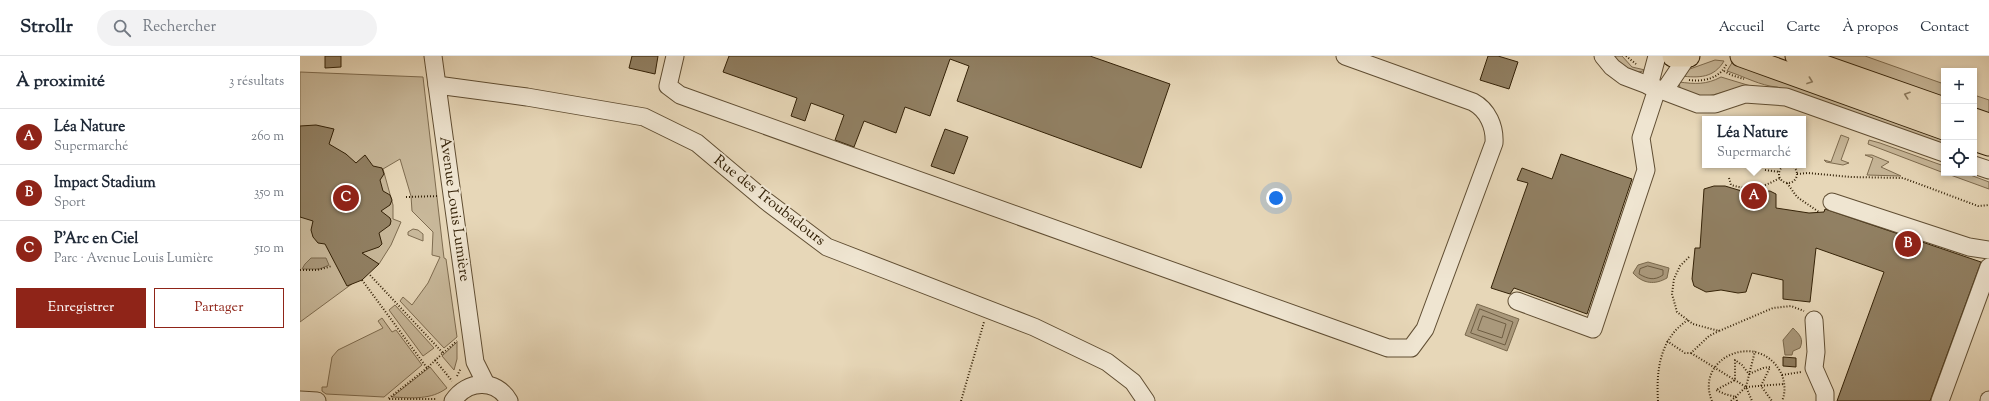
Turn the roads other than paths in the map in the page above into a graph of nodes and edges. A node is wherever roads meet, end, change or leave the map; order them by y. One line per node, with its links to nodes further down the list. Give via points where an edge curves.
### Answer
1 (433, 56): 9 (street, Avenue Louis Lumière)
2 (675, 56): 3 (street, via 668,86 680,95 1388,348 1411,348 1425,329 1494,143 1495,132 1481,106)
3 (1345, 56)
4 (1603, 56): 10 (street, via 1624,76)
5 (1657, 56): 10 (street)
6 (1683, 56): 10 (street)
7 (1796, 56): 11 (main road, one-way to 7)
8 (1735, 58): 14 (main road, one-way to 14)
9 (437, 85): 25 (street, Avenue Louis Lumière); 32 (street, Rue des Troubadours, via 644,117 697,143 766,201 827,247 1034,326 1107,362 1133,382)
10 (1657, 89): 17 (street, via 1698,104 1715,104 1745,94 1786,97); 23 (street, via 1641,138 1646,170 1593,329)
11 (1941, 107)
12 (1977, 119): 13 (main road)
13 (1989, 124)
14 (1941, 128)
15 (1977, 141): 16 (main road)
16 (1989, 145)
17 (1941, 152)
18 (1977, 165): 19 (street)
19 (1989, 170)
20 (1825, 207): 21 (street, via 1969,247)
21 (1989, 250)
22 (1989, 267): 34 (street)
23 (1517, 301)
24 (1814, 320): 33 (street, via 1814,368 1825,393)
25 (475, 362): 26 (street, Avenue Louis Lumière); 27 (street, Avenue Louis Lumière)
26 (486, 384): 27 (street); 31 (street, via 502,392)
27 (461, 385): 29 (street, via 462,390)
28 (300, 400): 30 (street)
29 (447, 400)
30 (317, 401)
31 (509, 401)
32 (1146, 401)
33 (1825, 401)
34 (1940, 401)

